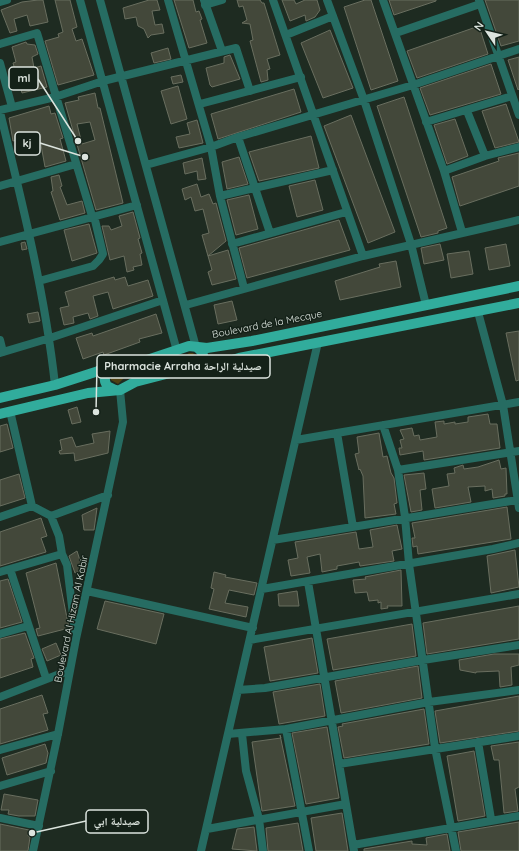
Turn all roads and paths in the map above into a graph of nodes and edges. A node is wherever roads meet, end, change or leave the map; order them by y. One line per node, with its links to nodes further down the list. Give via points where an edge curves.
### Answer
1 (7, 0): 9 (street)
2 (80, 0): 23 (street)
3 (100, 0): 21 (street)
4 (168, 0): 19 (street)
5 (222, 0): 11 (street)
6 (273, 0): 14 (street)
7 (327, 0): 12 (street)
8 (383, 0): 13 (street)
9 (0, 2)
10 (480, 2): 13 (street); 18 (street)
11 (204, 3): 17 (street)
12 (333, 16): 14 (street); 28 (street)
13 (396, 33): 24 (street)
14 (286, 35): 22 (street)
15 (0, 44): 27 (street, via 37,33)
16 (519, 49): 18 (street)
17 (222, 51): 19 (street); 25 (street, via 236,48)
18 (499, 57): 24 (street); 26 (street)
19 (186, 61): 21 (street); 29 (street)
20 (0, 67): 30 (street)
21 (121, 77): 23 (street); 41 (street)
22 (301, 78): 25 (street); 33 (street)
23 (103, 81): 27 (street); 48 (street)
24 (412, 85): 28 (street); 35 (street)
25 (250, 91): 29 (street)
26 (512, 96): 32 (street); 34 (street)
27 (55, 97): 30 (street); 40 (street)
28 (364, 100): 33 (street); 57 (street)
29 (200, 104): 37 (street)
30 (12, 107): 31 (street)
31 (0, 111): 44 (street)
32 (467, 111): 35 (street); 39 (street)
33 (314, 115): 36 (street); 42 (street)
34 (519, 115)
35 (426, 122): 43 (street)
36 (238, 137): 37 (street); 46 (street)
37 (211, 147): 41 (street); 47 (street)
38 (519, 147): 39 (street)
39 (485, 156): 43 (street)
40 (76, 164): 44 (street); 50 (street)
41 (146, 165): 64 (street)
42 (332, 170): 46 (street); 49 (street)
43 (444, 171): 52 (street)
44 (17, 181): 45 (street); 54 (street)
45 (0, 186)
46 (256, 187): 47 (street); 53 (street)
47 (220, 196): 56 (street)
48 (137, 205): 50 (street); 62 (street)
49 (346, 212): 53 (street); 58 (street)
50 (93, 216): 54 (street); 59 (street, via 103,254 99,260 93,266)
51 (519, 220): 52 (street)
52 (462, 232): 57 (street)
53 (270, 233): 56 (street)
54 (29, 234): 55 (street); 59 (street)
55 (0, 242)
56 (232, 244): 61 (street)
57 (411, 244): 58 (street); 65 (street)
58 (363, 256): 61 (street)
59 (39, 281): 67 (street)
60 (519, 286): 65 (main road, Boulevard de la Mecque)
61 (244, 288): 64 (street)
62 (163, 300): 67 (street); 71 (street)
63 (519, 303): 66 (main road)
64 (186, 305): 70 (street)
65 (426, 305): 70 (main road, Boulevard de la Mecque, via 252,341)
66 (478, 312): 69 (main road); 79 (street)
67 (50, 338): 72 (street); 75 (street)
68 (0, 340): 72 (street)
69 (318, 342): 74 (main road, via 239,358); 84 (street)
70 (196, 347): 71 (main road, Boulevard de la Mecque, via 189,346); 74 (main road, via 202,352 204,360 201,367)
71 (177, 351): 73 (main road, Boulevard de la Mecque, via 135,364)
72 (1, 352)
73 (110, 368): 75 (main road, Boulevard de la Mecque); 76 (main road, via 105,374 105,383)
74 (194, 371): 76 (main road, via 170,373 135,382)
75 (55, 385): 77 (main road, Boulevard de la Mecque)
76 (117, 390): 80 (main road, via 88,393); 87 (street, Boulevard Al Hizam Al Kabir, via 123,422)
77 (0, 398)
78 (519, 402): 79 (street)
79 (502, 404): 82 (street); 85 (street)
80 (10, 411): 81 (main road); 89 (street)
81 (0, 414)
82 (383, 425): 83 (street); 86 (street)
83 (337, 433): 84 (street); 93 (street)
84 (296, 440): 94 (street)
85 (515, 452): 86 (street); 88 (street)
86 (398, 470): 92 (street)
87 (108, 495): 90 (street); 102 (street, Boulevard Al Hizam Al Kabir)
88 (518, 504): 92 (street)
89 (32, 506): 90 (street); 91 (street)
90 (51, 516): 96 (street, via 59,536)
91 (0, 517)
92 (405, 517): 93 (street); 97 (street)
93 (353, 527): 94 (street)
94 (273, 540): 101 (street)
95 (519, 543): 97 (street)
96 (62, 554): 98 (street); 109 (street, via 67,565)
97 (409, 564): 100 (street); 104 (street)
98 (10, 569): 99 (street); 105 (street)
99 (0, 572)
100 (308, 582): 101 (street); 107 (street)
101 (262, 589): 106 (street)
102 (86, 591): 106 (street); 109 (street, Boulevard Al Hizam Al Kabir)
103 (519, 594): 104 (street)
104 (415, 612): 107 (street); 112 (street)
105 (28, 626): 108 (street); 115 (street)
106 (253, 628): 110 (street)
107 (316, 629): 110 (street); 114 (street)
108 (0, 634)
109 (76, 639): 113 (street, Boulevard Al Hizam Al Kabir)
110 (250, 640): 116 (street)
111 (519, 645): 112 (street)
112 (423, 660): 114 (street); 119 (street)
113 (70, 670): 115 (street); 122 (street, Boulevard Al Hizam Al Kabir)
114 (324, 677): 116 (street, via 265,688); 120 (street)
115 (46, 678): 118 (street)
116 (238, 690): 123 (street)
117 (519, 690): 119 (street)
118 (0, 697)
119 (429, 702): 120 (street); 127 (street)
120 (331, 720): 121 (street); 129 (street)
121 (286, 729): 124 (street); 133 (street)
122 (58, 734): 128 (street); 130 (street, Boulevard Al Hizam Al Kabir)
123 (228, 734): 124 (street); 140 (street)
124 (242, 734): 136 (street, via 246,771)
125 (519, 736): 126 (street)
126 (478, 742): 127 (street); 137 (street)
127 (435, 748): 129 (street); 139 (street)
128 (0, 750)
129 (339, 764): 132 (street)
130 (51, 771): 131 (street); 138 (street, Boulevard Al Hizam Al Kabir)
131 (0, 786)
132 (346, 804): 133 (street); 141 (street)
133 (302, 812): 136 (street); 145 (street)
134 (519, 816): 137 (street)
135 (0, 818): 138 (street)
136 (259, 819): 140 (street); 144 (street)
137 (491, 819): 139 (street)
138 (39, 826): 142 (street, Boulevard Al Hizam Al Kabir)
139 (452, 827): 141 (street); 146 (street)
140 (206, 829): 143 (street)
141 (354, 848)
142 (33, 851)
143 (201, 851)
144 (262, 851)
145 (309, 851)
146 (456, 851)

